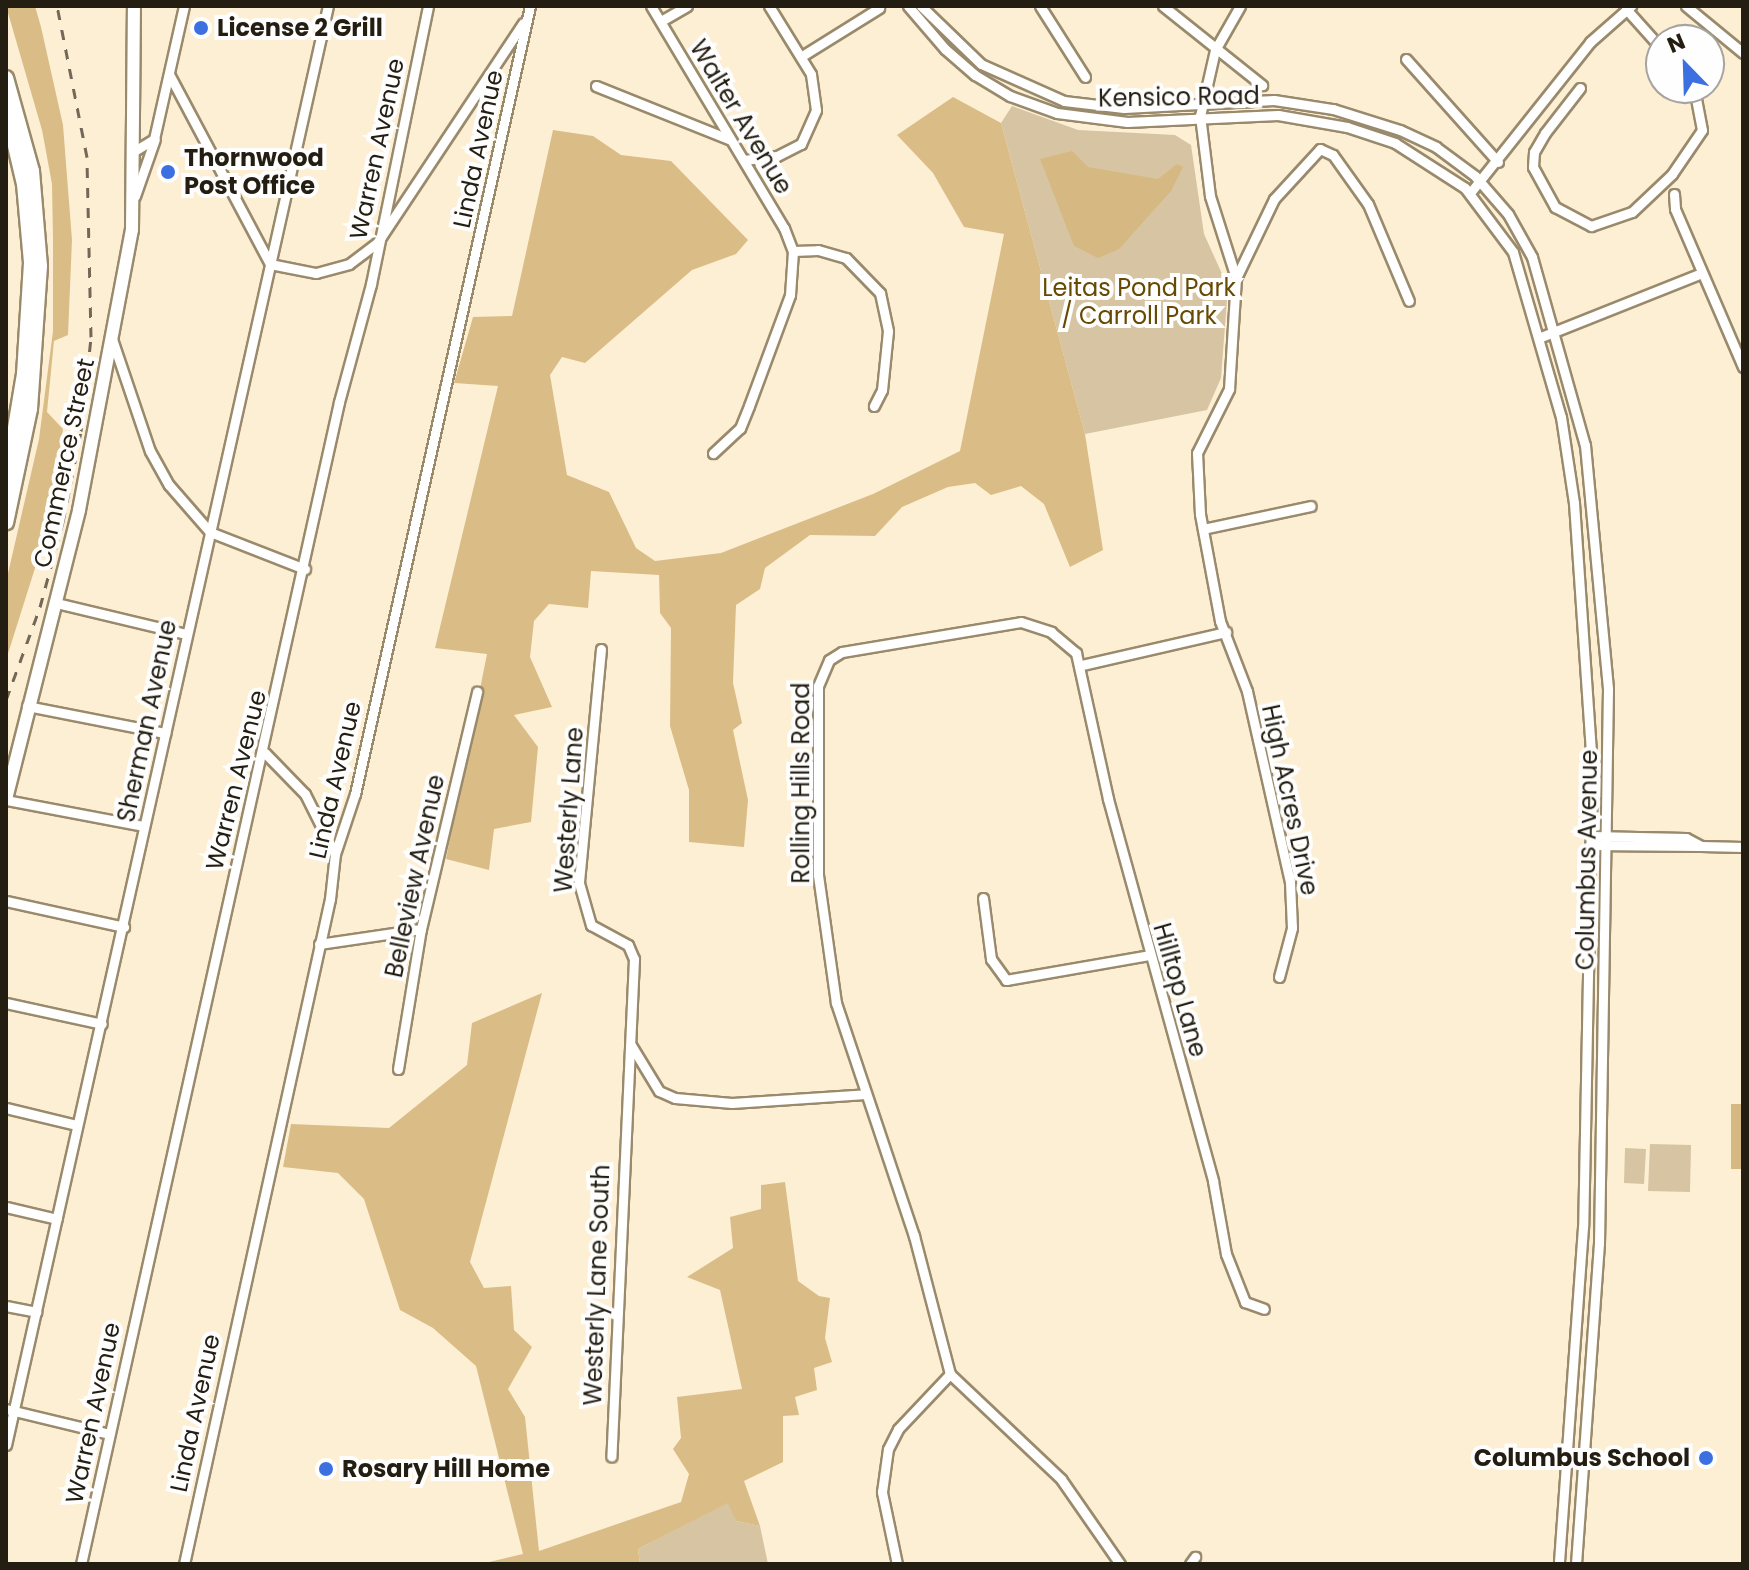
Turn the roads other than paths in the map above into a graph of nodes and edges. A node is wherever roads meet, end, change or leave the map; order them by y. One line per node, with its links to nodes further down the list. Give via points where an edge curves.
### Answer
1 (134, 6): 34 (main road)
2 (184, 6): 23 (street, Commerce Street)
3 (328, 6): 43 (street, Sherman Avenue)
4 (428, 6): 41 (street, Warren Avenue)
5 (651, 6): 17 (street, Walter Avenue)
6 (687, 6): 17 (street)
7 (769, 6): 21 (street)
8 (908, 6): 31 (street, Kensico Road, via 960,63 1037,107 1106,122)
9 (921, 6): 31 (street, Kensico Road, via 974,59 1045,95 1113,107)
10 (1040, 6): 24 (street)
11 (1163, 6): 19 (street)
12 (1240, 6): 19 (street)
13 (1686, 6): 20 (street)
14 (879, 8): 21 (street)
15 (1629, 8): 18 (street); 36 (street, via 1590,42)
16 (529, 11): 41 (street); 73 (street, Linda Avenue, via 355,794)
17 (661, 21): 33 (street, Walter Avenue)
18 (1645, 28)
19 (1215, 50): 26 (street); 31 (street)
20 (1743, 53)
21 (802, 56): 35 (street, via 817,92 809,132 789,152)
22 (1406, 59): 36 (street)
23 (169, 74): 32 (street, Commerce Street); 43 (street)
24 (1085, 77)
25 (6, 78): 55 (highway, via 32,171 40,266 30,409)
26 (1262, 85)
27 (596, 86): 33 (street)
28 (1580, 88): 29 (street, via 1545,133 1534,152 1533,167 1555,207 1591,226 1632,212 1672,174 1702,130)
29 (1697, 104)
30 (6, 108): 53 (highway, via 24,184 31,263 24,374)
31 (1201, 108): 37 (street, Kensico Road, via 1274,100 1362,116 1436,147); 38 (street, Kensico Road, via 1278,115 1367,133 1422,156); 45 (street, via 1210,196)
32 (156, 135): 34 (street, via 151,145); 40 (street, Commerce Street)
33 (731, 140): 35 (street, Walter Avenue)
34 (136, 150): 40 (main road)
35 (744, 160): 42 (street, Walter Avenue)
36 (1498, 162): 37 (street)
37 (1480, 182): 38 (street); 47 (street, Columbus Avenue, via 1527,246)
38 (1470, 193): 48 (street, Columbus Avenue, via 1513,252)
39 (1674, 194): 44 (street, via 1675,209)
40 (135, 196): 49 (main road, Commerce Street)
41 (377, 243): 43 (street, via 337,269 316,273); 58 (street, Warren Avenue)
42 (793, 251): 51 (street, via 818,250 846,258 880,293 888,331 882,390); 52 (street, via 790,295 749,406 740,428)
43 (270, 264): 57 (street, Sherman Avenue)
44 (1702, 273): 47 (street); 50 (street)
45 (1236, 278): 46 (street, via 1274,199 1288,179 1326,149 1368,204); 56 (street, via 1229,389 1197,453)
46 (1409, 301)
47 (1556, 332): 48 (street); 71 (street, Columbus Avenue, via 1579,413 1594,520 1608,689)
48 (1541, 337): 70 (street, Columbus Avenue, via 1561,417 1574,503 1590,712)
49 (112, 339): 57 (street, via 150,451 169,485); 59 (main road, Commerce Street)
50 (1743, 367)
51 (874, 406)
52 (713, 453)
53 (6, 481)
54 (1311, 506): 56 (street)
55 (6, 523)
56 (1203, 529): 60 (street)
57 (210, 532): 58 (street); 61 (street, Sherman Avenue)
58 (305, 569): 67 (street, Warren Avenue)
59 (56, 603): 61 (street); 65 (main road, Commerce Street)
60 (1226, 632): 63 (street); 80 (street, High Acres Drive, via 1247,691 1290,882 1292,928)
61 (186, 634): 66 (street, Sherman Avenue)
62 (601, 649): 83 (street, Westerly Lane, via 579,883 591,925 628,945 633,954)
63 (1082, 665): 79 (street, Hilltop Lane, via 1108,799); 85 (street, Rolling Hills Road, via 1051,632 1021,622 842,652 822,670 817,778 821,910 836,1003)
64 (477, 692): 77 (street, Belleview Avenue)
65 (27, 706): 66 (street); 68 (main road, Commerce Street)
66 (165, 733): 69 (street, Sherman Avenue)
67 (265, 753): 73 (street, via 305,794); 98 (street, Warren Avenue)
68 (6, 800): 69 (street)
69 (144, 826): 76 (street, Sherman Avenue)
70 (1590, 840): 71 (street); 94 (street, Columbus Avenue)
71 (1609, 841): 72 (street); 95 (street, Columbus Avenue)
72 (1743, 847)
73 (335, 854): 78 (street, Linda Avenue)
74 (983, 898): 79 (street, via 991,959 1006,980)
75 (6, 901): 76 (street)
76 (124, 927): 82 (street, Sherman Avenue)
77 (421, 929): 78 (street); 84 (street, Belleview Avenue)
78 (319, 944): 102 (street, Linda Avenue)
79 (1149, 955): 92 (street, Hilltop Lane, via 1213,1181 1226,1254 1245,1302)
80 (1279, 977)
81 (6, 1003): 82 (street)
82 (102, 1024): 88 (street, Sherman Avenue)
83 (631, 1045): 85 (street, via 659,1091 675,1098 732,1103); 87 (street, Westerly Lane)
84 (398, 1069)
85 (866, 1094): 96 (street, Rolling Hills Road, via 914,1236)
86 (6, 1108): 88 (street)
87 (625, 1115): 100 (street, Westerly Lane South)
88 (77, 1125): 90 (street, Sherman Avenue)
89 (6, 1207): 90 (street)
90 (57, 1219): 93 (street, Sherman Avenue)
91 (6, 1306): 93 (street)
92 (1264, 1309)
93 (36, 1312): 97 (street, Sherman Avenue)
94 (1577, 1323): 95 (street); 105 (street, Columbus Avenue)
95 (1594, 1325): 106 (street, Columbus Avenue)
96 (950, 1374): 103 (street, via 898,1429 888,1449 882,1492); 104 (street, via 1061,1479)
97 (10, 1410): 98 (street); 99 (street, Sherman Avenue)
98 (109, 1434): 101 (street, Warren Avenue)
99 (6, 1445)
100 (611, 1456)
101 (81, 1564)
102 (184, 1564)
103 (897, 1564)
104 (1120, 1564)
105 (1559, 1564)
106 (1576, 1564)

